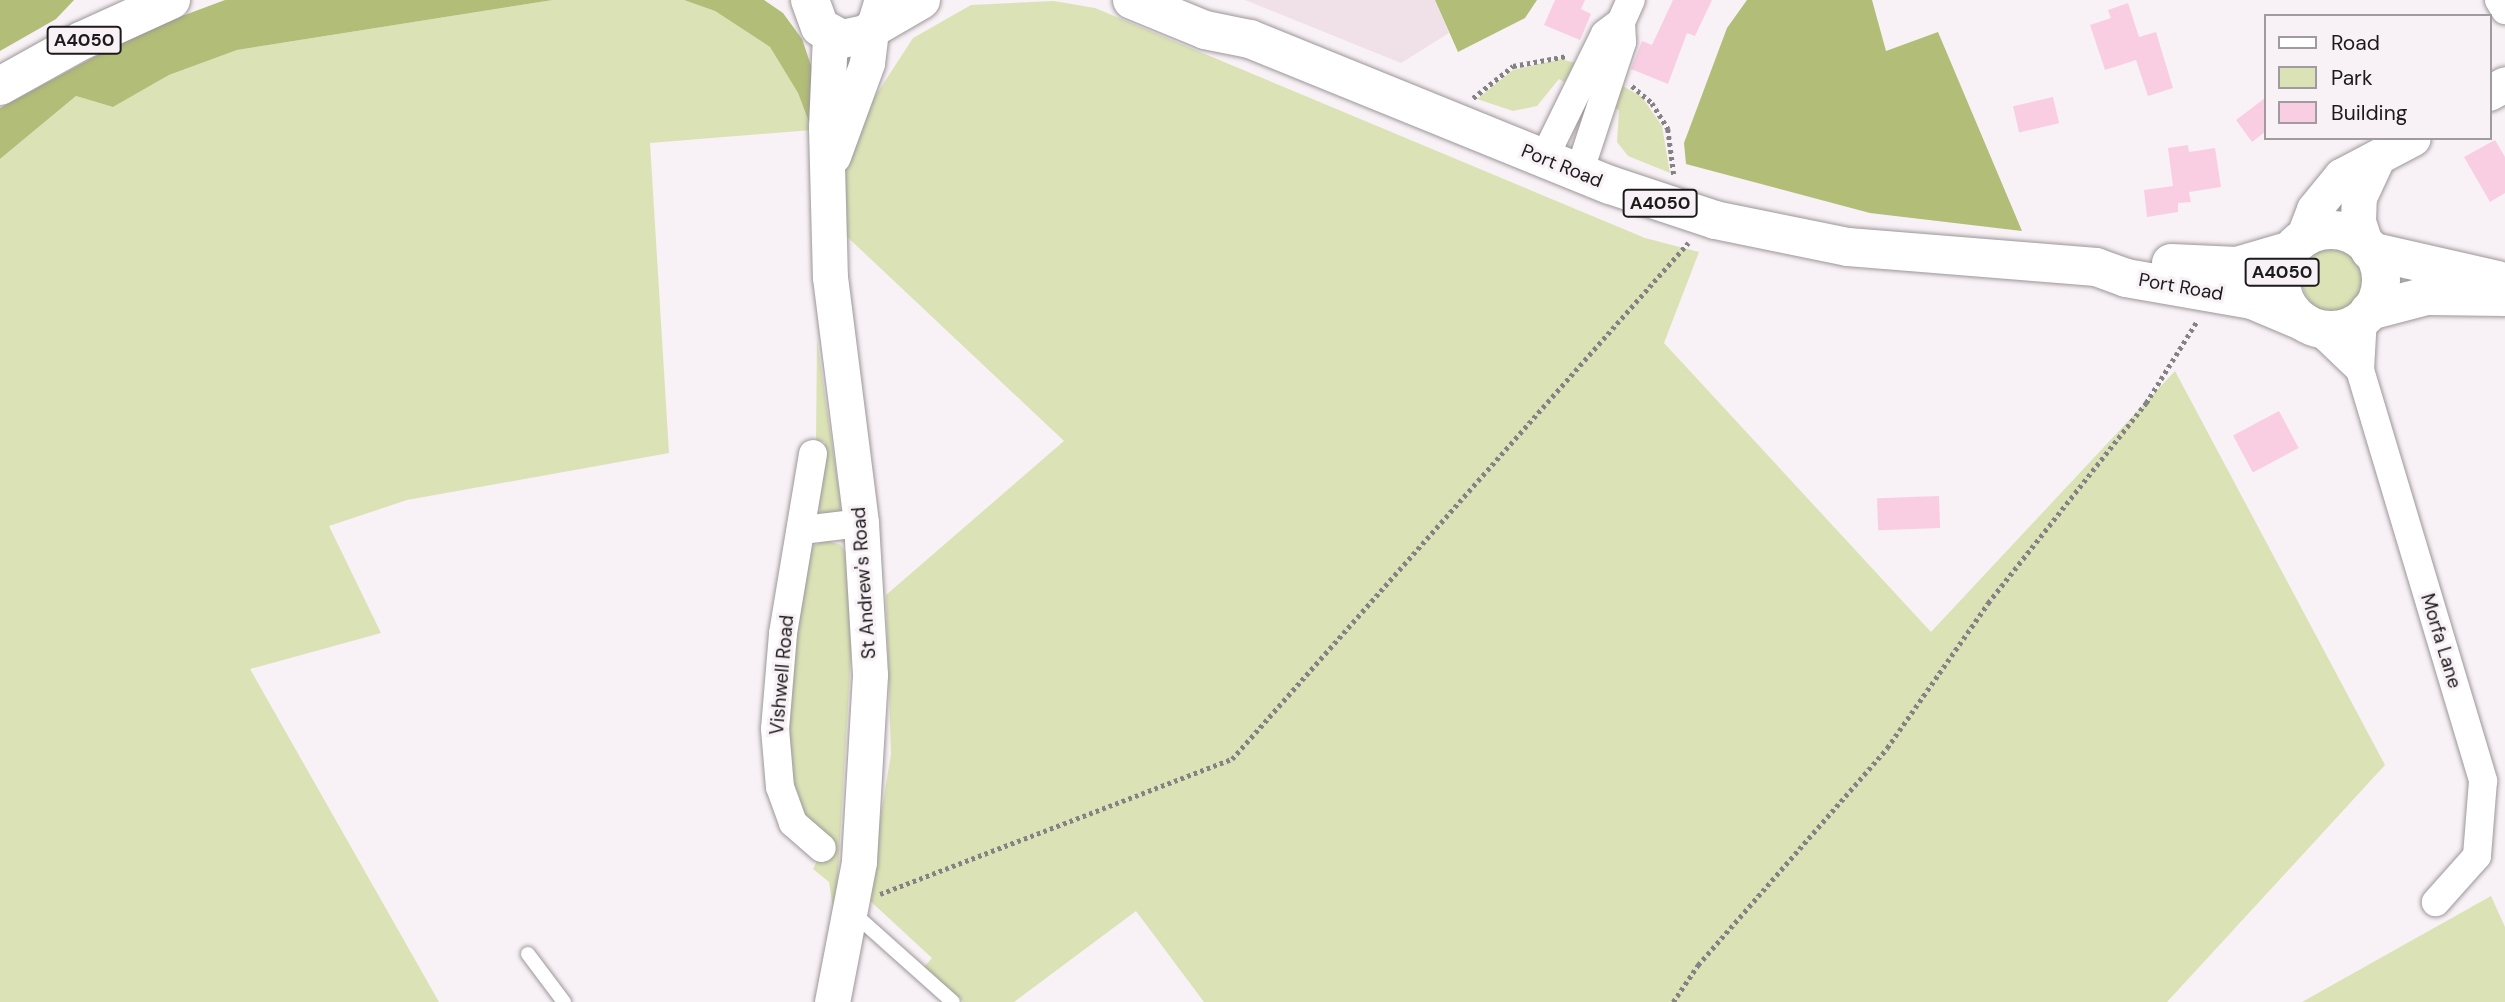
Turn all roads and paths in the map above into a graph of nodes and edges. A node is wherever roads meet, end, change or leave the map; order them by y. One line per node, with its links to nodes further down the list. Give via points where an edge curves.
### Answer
1 (171, 0): 6 (main road, A4050)
2 (921, 0): 10 (main road)
3 (1132, 0): 11 (main road, Port Road / A4050, via 1205,30)
4 (1182, 0): 11 (main road, Port Road / A4050, via 1213,12)
5 (2500, 0): 7 (street)
6 (119, 10): 13 (main road, A4050)
7 (2505, 10)
8 (1626, 11): 12 (street, via 1605,34)
9 (812, 13): 10 (main road, via 854,39); 18 (street, St Andrew's Road)
10 (877, 18): 18 (street, St Andrew's Road, via 859,88)
11 (1250, 39): 16 (main road, Port Road / A4050)
12 (1600, 69): 14 (path, via 1562,56 1526,62 1503,72); 16 (street); 19 (street); 20 (path, via 1632,85 1658,112 1668,129)
13 (0, 86)
14 (1469, 101)
15 (2410, 140): 17 (street)
16 (1544, 158): 19 (main road, Port Road / A4050)
17 (2375, 162): 22 (street, via 2365,161 2326,192); 23 (street, via 2359,197 2358,221)
18 (830, 163): 32 (street, St Andrew's Road, via 827,233 835,341)
19 (1578, 173): 21 (main road, Port Road / A4050)
20 (1674, 179)
21 (1699, 215): 24 (main road, Port Road / A4050, via 1848,247); 35 (path, via 1696,233 1232,760)
22 (2297, 244): 23 (main road, Port Road / A4050, via 2333,230); 24 (main road, Port Road / A4050, via 2237,265 2127,260); 29 (main road, A4050, via 2283,265 2283,295)
23 (2367, 247): 25 (main road, Port Road / A4050); 28 (main road, via 2381,282)
24 (2096, 267): 29 (main road, Port Road / A4050, via 2126,278 2252,300)
25 (2505, 281)
26 (2505, 297): 28 (main road, Port Road / A4050, via 2427,296)
27 (2202, 312): 41 (path, via 2146,403 1988,603 1887,748 1698,965)
28 (2366, 315): 29 (main road, Port Road / A4050, via 2337,329); 30 (street, Morfa Lane)
29 (2309, 324): 30 (street, Morfa Lane)
30 (2360, 370): 36 (street, Morfa Lane, via 2483,781 2477,856)
31 (813, 454): 33 (street, Vishwell Road)
32 (861, 523): 33 (street); 35 (street, St Andrew's Road, via 870,675 867,772)
33 (803, 530): 34 (street, Vishwell Road, via 783,634 775,729 780,787 793,823)
34 (822, 848)
35 (853, 902): 39 (street, St Andrew's Road); 40 (lane)
36 (2436, 902)
37 (528, 954): 38 (lane)
38 (564, 1002)
39 (832, 1002)
40 (953, 1002)
41 (1673, 1002)

